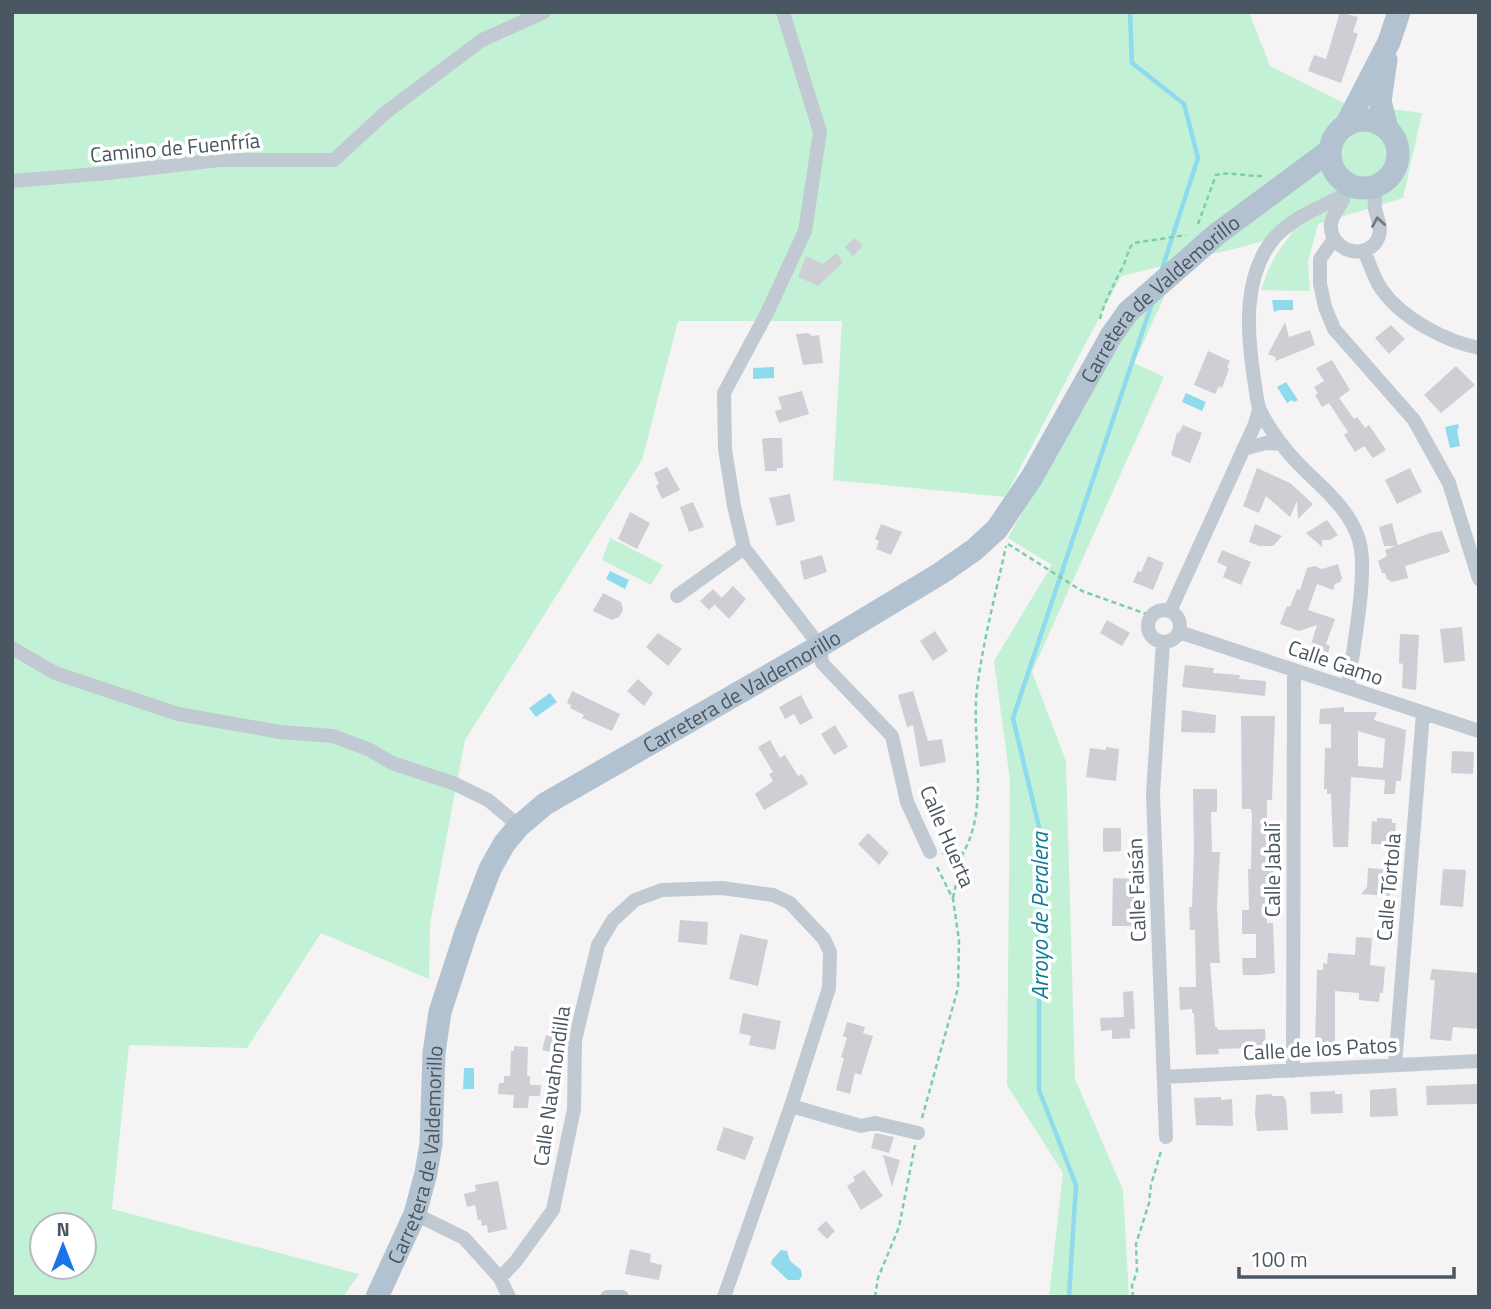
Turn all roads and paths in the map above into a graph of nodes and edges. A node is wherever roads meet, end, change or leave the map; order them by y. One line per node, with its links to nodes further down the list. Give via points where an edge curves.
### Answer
1 (544, 12): 9 (street, Camino de Fuenfría, via 482,40 385,113 334,160 219,160)
2 (783, 12): 20 (street, via 820,132 804,231 724,393 725,449)
3 (1399, 12): 4 (main road)
4 (1389, 42): 5 (main road); 6 (main road, via 1380,101)
5 (1346, 125): 6 (main road, via 1367,120); 7 (main road)
6 (1387, 129): 11 (main road, via 1397,146 1396,166)
7 (1329, 151): 8 (main road, Carretera de Valdemorillo); 10 (main road)
8 (1277, 180): 10 (main road, Carretera de Valdemorillo, via 1314,175); 15 (path, via 1216,175 1194,230 1181,237 1133,243 1128,249); 27 (main road, Carretera de Valdemorillo, via 1128,312 1032,477 996,529 941,573)
9 (12, 181)
10 (1341, 184): 11 (main road); 12 (street); 13 (street)
11 (1376, 187): 14 (street, one-way to 11, via 1380,234)
12 (1309, 213): 13 (street, via 1323,216); 17 (street, via 1275,237 1254,285 1249,345)
13 (1332, 232): 14 (street, via 1348,251); 21 (street, via 1320,259 1320,284 1329,318 1414,420 1449,483)
14 (1364, 251): 16 (street, via 1381,289 1395,306 1427,327)
15 (1099, 324)
16 (1479, 348)
17 (1259, 409): 18 (street); 19 (street)
18 (1281, 444): 19 (street); 30 (street, via 1348,514 1360,542 1362,574)
19 (1243, 449): 23 (street)
20 (744, 548): 22 (street); 27 (street, Calle Huerta)
21 (1479, 579)
22 (677, 596)
23 (1170, 611): 24 (street); 25 (street, via 1179,620)
24 (1152, 616): 26 (street, via 1148,629); 35 (path, via 1082,591 1007,543 977,691 975,812)
25 (1180, 632): 26 (street); 29 (street, Calle Gamo)
26 (1163, 642): 41 (street, Calle Faisán, via 1153,793)
27 (820, 646): 33 (main road, Carretera de Valdemorillo, via 545,804); 34 (street, Calle Huerta, via 822,663 892,736 907,802)
28 (12, 648): 33 (street, via 55,673 178,714 332,736 453,783 488,800)
29 (1294, 670): 30 (street, Calle Gamo); 40 (street, Calle Jabalí)
30 (1348, 688): 31 (street, Calle Gamo)
31 (1423, 713): 32 (street, Calle Gamo); 39 (street, Calle Tórtola)
32 (1479, 731)
33 (519, 826): 45 (main road, Carretera de Valdemorillo, via 490,869 440,1012 431,1144)
34 (930, 852): 35 (path); 36 (path, Calle Huerta)
35 (963, 853): 36 (path)
36 (953, 899): 37 (path, Calle Huerta, via 959,940)
37 (958, 988)
38 (1479, 1061): 39 (street, Calle de los Patos)
39 (1395, 1065): 40 (street, Calle de los Patos)
40 (1293, 1070): 41 (street, Calle de los Patos)
41 (1164, 1077): 44 (street, Calle Faisán)
42 (791, 1106): 43 (street, via 861,1126 875,1123); 46 (street, Calle Navahondilla, via 829,988 830,952 824,939 790,903 773,895 710,888 662,890 635,900 613,920 598,946 575,1040 574,1109 552,1210); 51 (street, Calle Navahondilla)
43 (918, 1133)
44 (1166, 1137): 52 (path, via 1136,1244)
45 (415, 1214): 46 (street, via 464,1238); 47 (main road, Carretera de Valdemorillo)
46 (500, 1278): 48 (street)
47 (377, 1297)
48 (509, 1297)
49 (607, 1297): 50 (street)
50 (622, 1297)
51 (724, 1297)
52 (1133, 1297)

